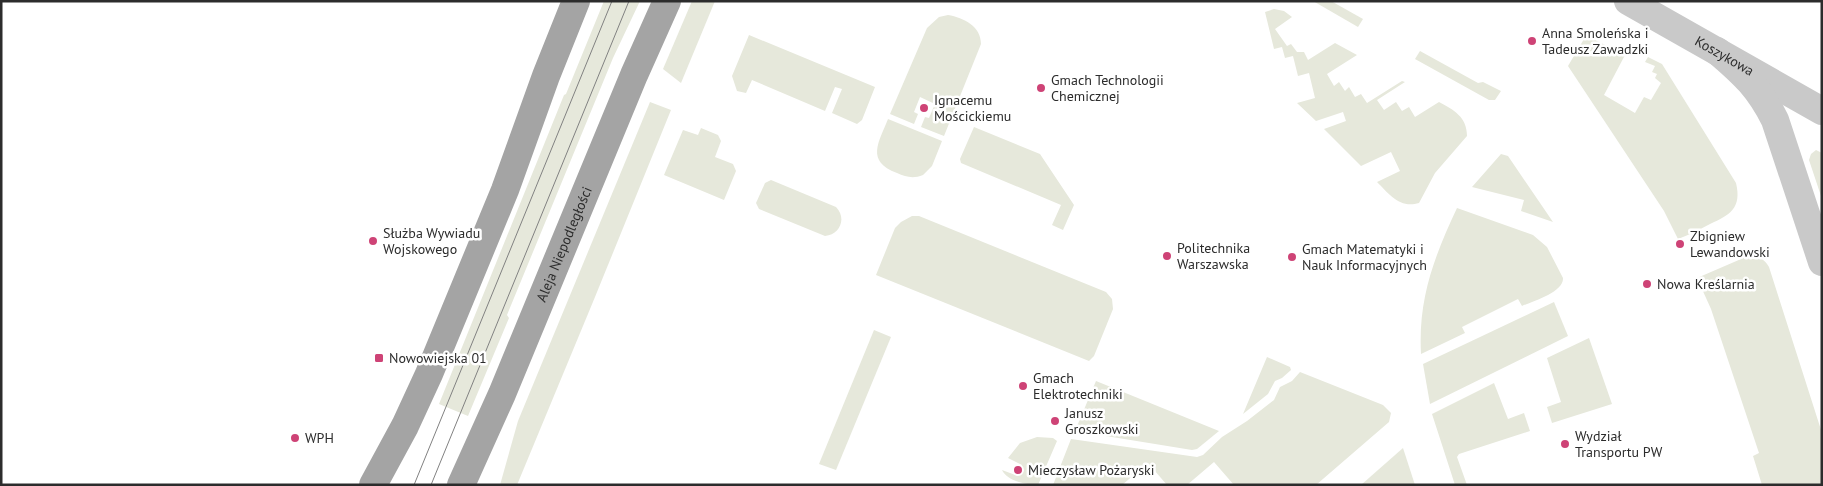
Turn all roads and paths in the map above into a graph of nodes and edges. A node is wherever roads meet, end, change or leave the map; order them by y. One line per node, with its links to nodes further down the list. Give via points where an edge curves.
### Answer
1 (576, 1): 7 (main road, via 505,190 429,374)
2 (667, 1): 8 (main road, Aleja Niepodległości)
3 (1628, 1): 4 (street, Koszykowa)
4 (1717, 51): 5 (street, Koszykowa); 6 (street, via 1743,73 1764,98 1776,120)
5 (1822, 111)
6 (1822, 262)
7 (373, 485)
8 (461, 485)

